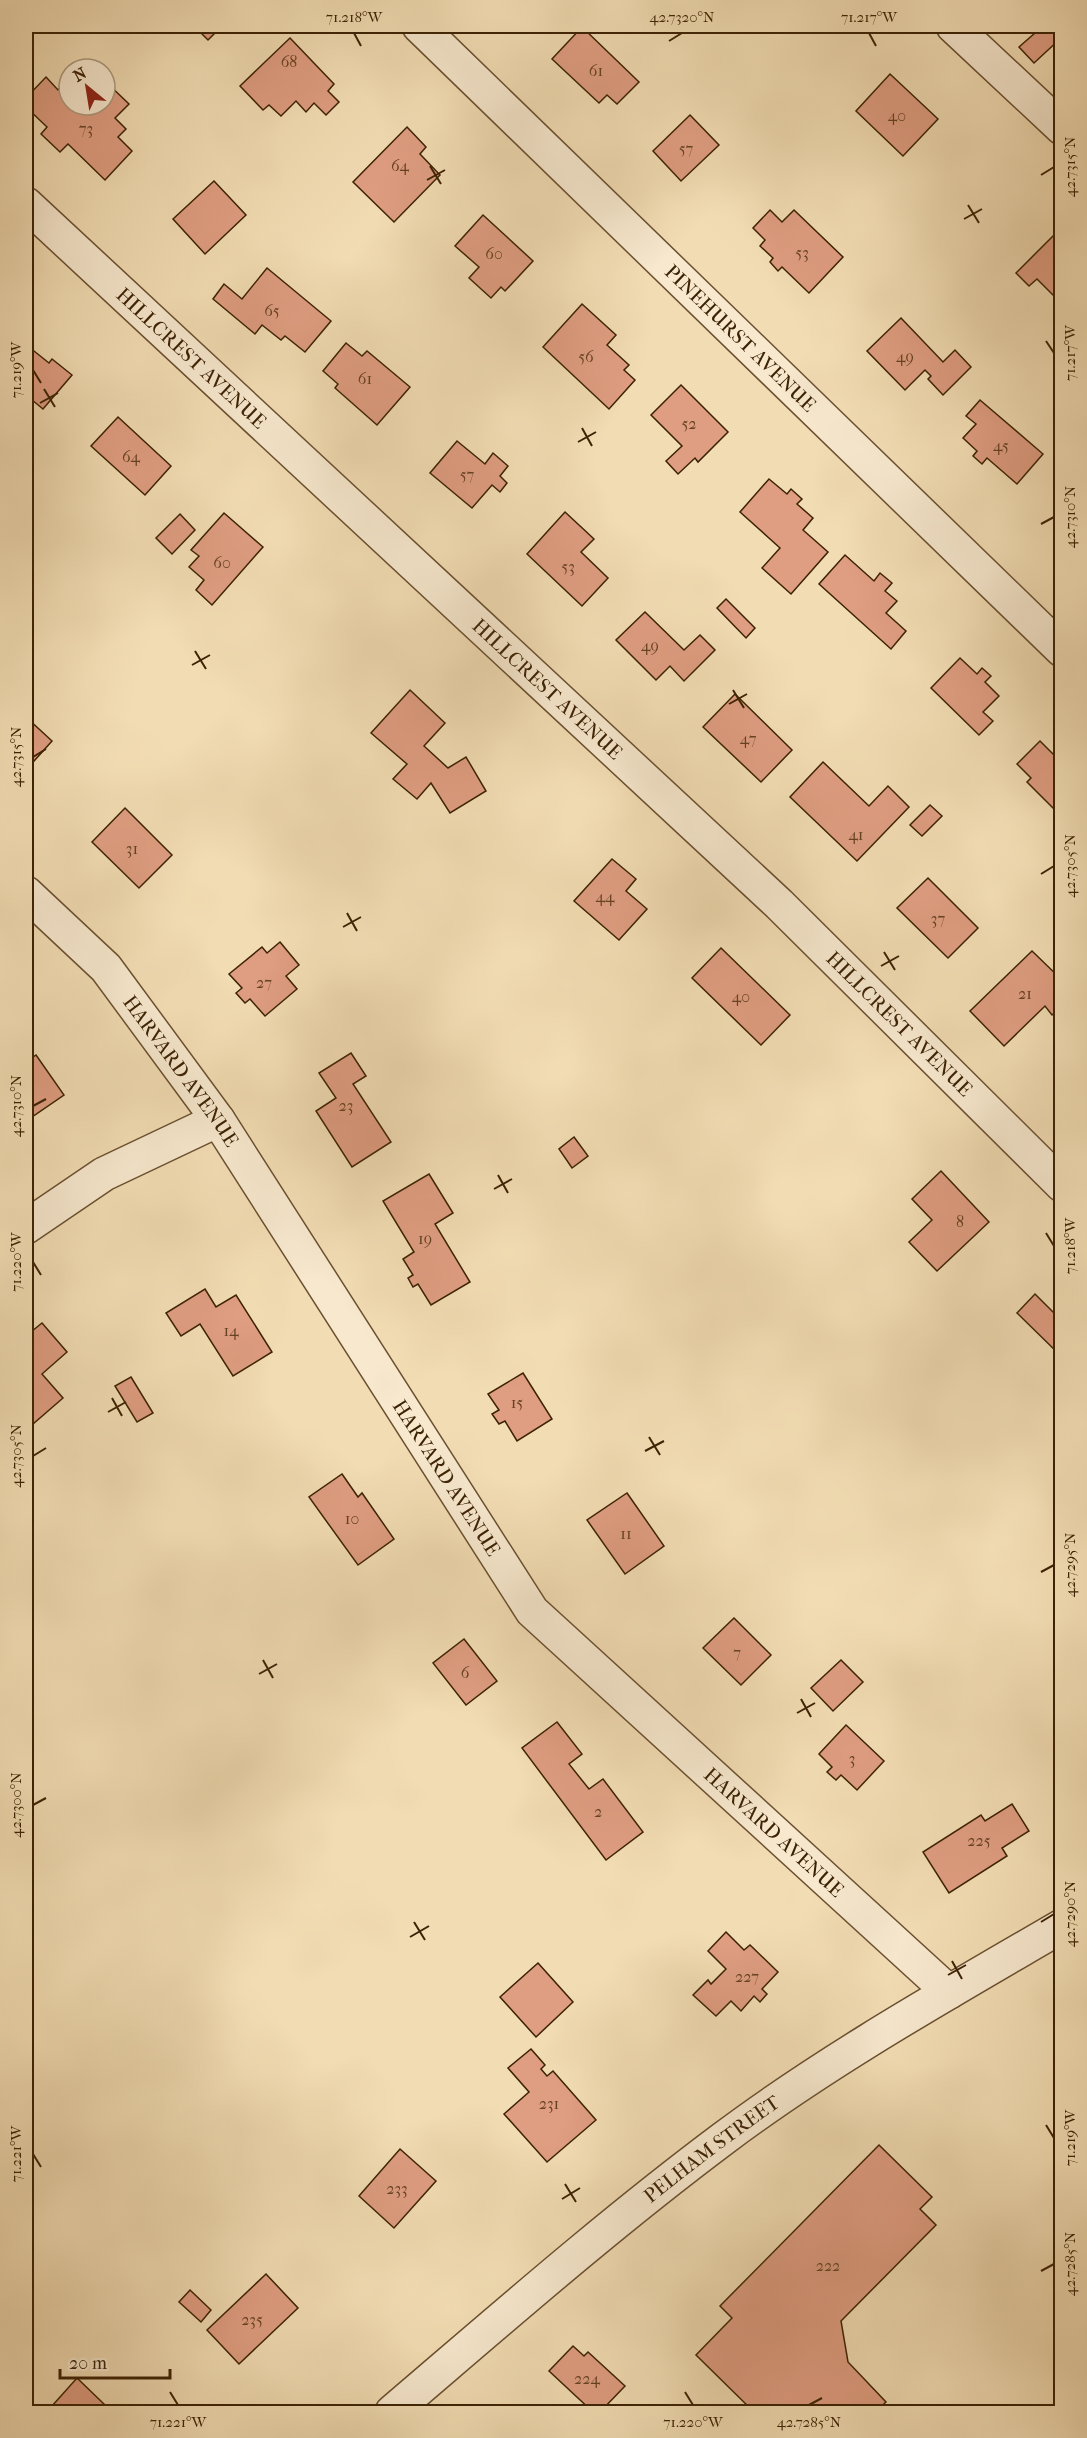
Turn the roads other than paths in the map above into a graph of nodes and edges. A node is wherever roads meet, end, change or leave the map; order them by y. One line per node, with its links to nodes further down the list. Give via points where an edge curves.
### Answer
1 (419, 26): 5 (street, PINEHURST AVENUE)
2 (953, 26): 3 (street)
3 (1062, 128)
4 (26, 204): 8 (street, HILLCREST AVENUE, via 771,896)
5 (1062, 650)
6 (26, 893): 7 (street, HARVARD AVENUE, via 106,968)
7 (218, 1120): 9 (street, via 104,1173); 11 (street, HARVARD AVENUE, via 532,1611)
8 (1062, 1185)
9 (26, 1227)
10 (1062, 1926): 11 (street, PELHAM STREET)
11 (949, 1992): 12 (street, PELHAM STREET, via 725,2137 581,2251)
12 (392, 2412)

